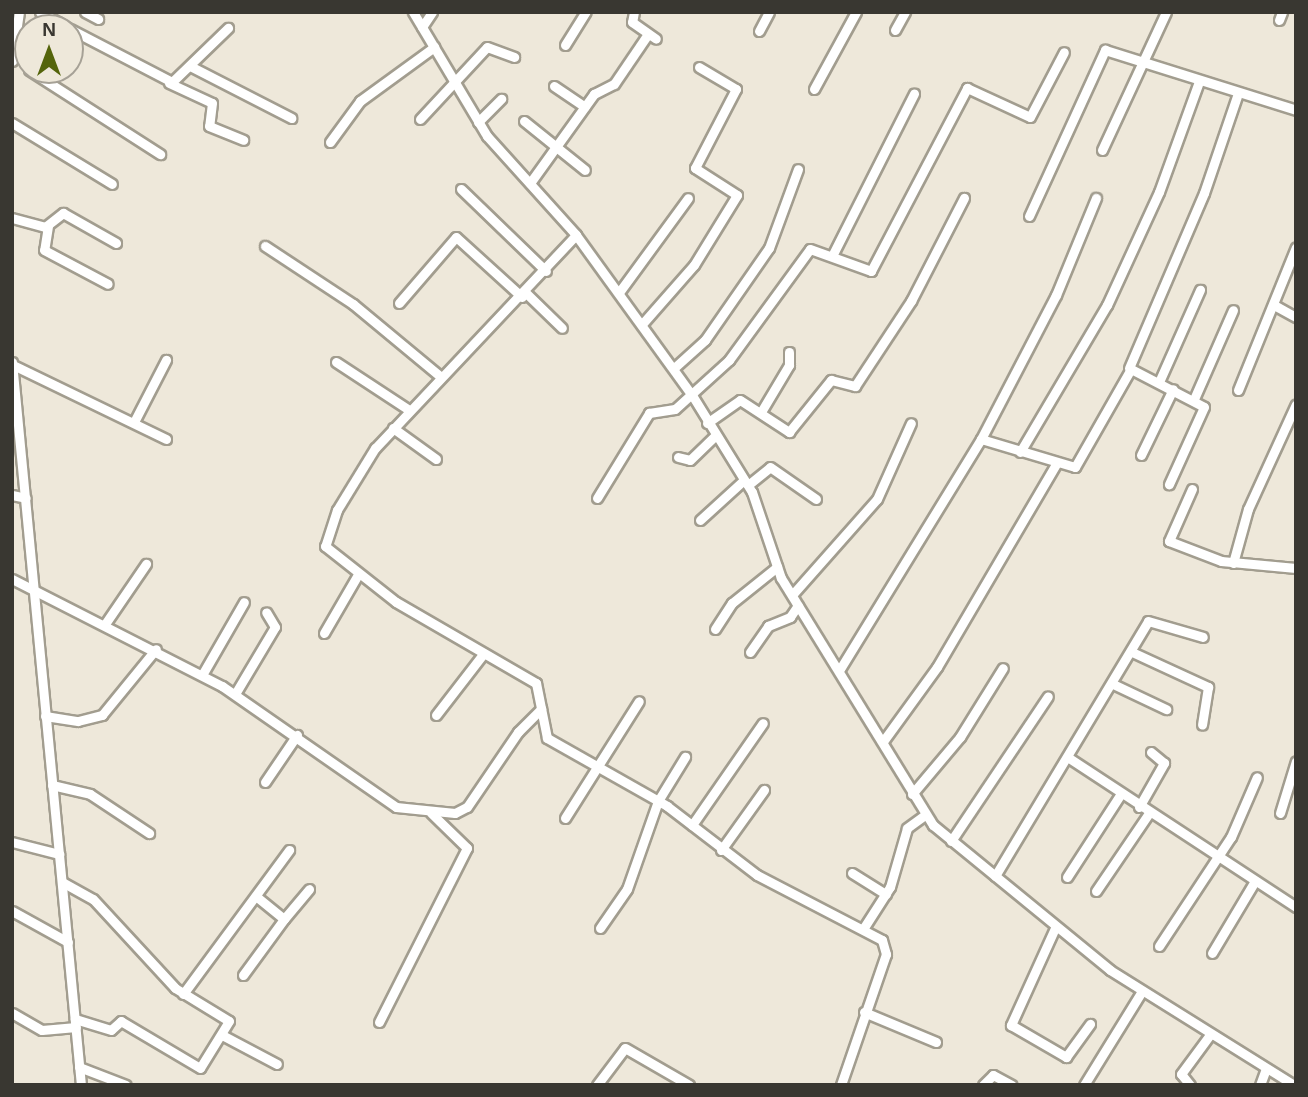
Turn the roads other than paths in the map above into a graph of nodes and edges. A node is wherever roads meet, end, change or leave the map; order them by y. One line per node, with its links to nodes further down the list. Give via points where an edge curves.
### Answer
1 (19, 12): 21 (street)
2 (85, 12): 11 (street)
3 (413, 12): 12 (street)
4 (432, 12): 12 (street)
5 (586, 12): 17 (street)
6 (769, 12): 15 (street)
7 (856, 12): 30 (street)
8 (905, 12): 14 (street)
9 (1166, 12): 22 (street)
10 (632, 13): 34 (street, via 632,22 652,36 614,84 596,91)
11 (98, 19)
12 (422, 27): 18 (street)
13 (228, 28): 23 (street)
14 (895, 30)
15 (759, 31)
16 (84, 37): 25 (street)
17 (565, 46)
18 (434, 47): 26 (street); 42 (street, via 365,97)
19 (1064, 52): 61 (street, via 1030,117 972,87 964,90 871,271)
20 (514, 57): 26 (street, via 489,46)
21 (12, 61)
22 (1140, 63): 28 (street); 44 (street); 54 (street, via 1109,50 1101,53)
23 (190, 66): 25 (street); 36 (street)
24 (699, 67): 71 (street, via 736,89 695,168 737,195 694,265)
25 (167, 82): 41 (street, via 212,103 209,126)
26 (454, 82): 37 (street); 39 (street)
27 (51, 84): 45 (street)
28 (1198, 84): 32 (street); 95 (street, via 1159,192 1107,305)
29 (554, 86): 34 (street)
30 (814, 89)
31 (914, 94): 61 (street)
32 (1237, 96): 35 (street); 78 (street, via 1204,193)
33 (501, 99): 39 (street)
34 (585, 107): 43 (street)
35 (1296, 110)
36 (291, 118)
37 (420, 119)
38 (524, 121): 43 (street)
39 (478, 122): 48 (street)
40 (12, 123): 49 (street)
41 (243, 140)
42 (330, 142)
43 (558, 146): 47 (street); 48 (street)
44 (1102, 150)
45 (160, 154)
46 (799, 169): 77 (street, via 772,243 705,340)
47 (585, 170)
48 (530, 183): 57 (street)
49 (112, 184)
50 (461, 189): 62 (street)
51 (688, 198): 65 (street)
52 (964, 198): 87 (street, via 911,301 855,386 829,382 792,432)
53 (1096, 198): 94 (street, via 1056,295)
54 (1029, 216)
55 (12, 218): 56 (street)
56 (48, 226): 58 (street, via 62,213); 63 (street, via 44,250)
57 (576, 235): 62 (street); 65 (street)
58 (116, 243)
59 (265, 246): 79 (street, via 353,304)
60 (1296, 247): 68 (street)
61 (832, 256): 83 (street, via 807,251 739,348)
62 (546, 271): 66 (street)
63 (108, 284)
64 (1200, 290): 80 (street)
65 (620, 291): 71 (street)
66 (524, 295): 67 (street, via 456,237); 72 (street); 79 (street)
67 (399, 303)
68 (1274, 305): 70 (street); 82 (street)
69 (1233, 310): 84 (street)
70 (1296, 317)
71 (643, 323): 77 (street)
72 (562, 328)
73 (789, 352): 87 (street, via 789,365)
74 (166, 360): 88 (street)
75 (337, 362): 86 (street)
76 (12, 363): 88 (street); 104 (street)
77 (674, 368): 83 (street)
78 (1129, 368): 80 (street); 99 (street, via 1077,465)
79 (441, 377): 86 (street)
80 (1159, 382): 81 (street)
81 (1173, 389): 84 (street); 96 (street)
82 (1238, 390)
83 (692, 395): 89 (street); 105 (street, via 673,410 658,407 649,413)
84 (1194, 399): 101 (street, via 1204,409)
85 (1296, 404): 108 (street, via 1248,509)
86 (409, 410): 91 (street)
87 (761, 412): 89 (street, via 738,400)
88 (134, 422): 93 (street)
89 (707, 423): 92 (street)
90 (911, 424): 117 (street, via 877,499)
91 (393, 428): 98 (street); 112 (street, via 354,477 325,538 327,548)
92 (714, 437): 97 (street, via 690,460); 100 (street)
93 (166, 439)
94 (981, 439): 95 (street); 130 (street)
95 (1020, 452): 99 (street)
96 (1141, 455)
97 (678, 457)
98 (436, 459)
99 (1056, 464): 143 (street, via 933,672)
100 (746, 483): 106 (street, via 771,467); 107 (street); 110 (street)
101 (1169, 484)
102 (1192, 489): 108 (street, via 1169,541)
103 (12, 495): 104 (street)
104 (26, 498): 115 (street)
105 (597, 498)
106 (816, 499)
107 (700, 520)
108 (1233, 563): 111 (street)
109 (146, 564): 121 (street)
110 (777, 567): 117 (street); 122 (street, via 732,603)
111 (1296, 568)
112 (357, 576): 123 (street); 128 (street)
113 (12, 579): 114 (street)
114 (22, 583): 115 (street); 116 (street)
115 (34, 589): 121 (street); 139 (street)
116 (12, 592)
117 (792, 595): 119 (street)
118 (244, 602): 131 (street)
119 (798, 605): 126 (street, via 790,617 768,626); 130 (street)
120 (266, 612): 133 (street, via 275,627)
121 (105, 624): 125 (street)
122 (715, 629)
123 (324, 633)
124 (1203, 637): 127 (street, via 1151,619)
125 (156, 649): 131 (street); 139 (street, via 102,715 78,721)
126 (750, 652)
127 (1132, 652): 132 (street); 141 (street, via 1208,687)
128 (484, 653): 136 (street, via 540,687); 138 (street)
129 (1003, 668): 153 (street, via 960,737)
130 (840, 669): 143 (street)
131 (202, 674): 133 (street)
132 (1113, 684): 137 (street); 146 (street)
133 (235, 694): 142 (street)
134 (1048, 696): 164 (street)
135 (639, 702): 148 (street)
136 (541, 709): 148 (street, via 547,738); 157 (street, via 517,732 467,807)
137 (1166, 709)
138 (436, 715)
139 (45, 716): 151 (street)
140 (763, 723): 162 (street)
141 (1202, 725)
142 (296, 735): 150 (street); 157 (street, via 388,804)
143 (884, 740): 153 (street)
144 (1152, 752): 156 (street, via 1164,763)
145 (685, 757): 155 (street)
146 (1069, 758): 154 (street); 171 (street)
147 (1296, 761): 159 (street)
148 (597, 765): 155 (street); 161 (street)
149 (1257, 777): 169 (street)
150 (265, 782)
151 (52, 785): 163 (street, via 90,794); 168 (street)
152 (764, 790): 167 (street)
153 (912, 794): 160 (street)
154 (1120, 794): 156 (street); 172 (street)
155 (658, 801): 162 (street); 182 (street, via 626,889)
156 (1139, 807): 158 (street)
157 (429, 812): 193 (street, via 467,848)
158 (1149, 813): 169 (street); 176 (street)
159 (1280, 813)
160 (925, 815): 164 (street); 177 (street, via 907,828)
161 (565, 818)
162 (692, 825): 167 (street)
163 (149, 833)
164 (951, 841): 171 (street)
165 (12, 842): 168 (street)
166 (289, 850): 178 (street)
167 (721, 850): 184 (street)
168 (59, 854): 174 (street)
169 (1220, 855): 173 (street); 186 (street)
170 (852, 873): 177 (street)
171 (995, 876): 183 (street)
172 (1067, 877)
173 (1255, 881): 179 (street); 187 (street)
174 (62, 882): 185 (street); 190 (street, via 90,896)
175 (309, 889): 181 (street)
176 (1096, 891)
177 (886, 894): 184 (street)
178 (256, 896): 181 (street); 190 (street)
179 (1296, 907)
180 (12, 911): 185 (street)
181 (284, 919): 188 (street)
182 (600, 928)
183 (1055, 928): 189 (street); 195 (street, via 1011,1025 1066,1057)
184 (863, 929): 191 (street, via 887,949)
185 (68, 942): 194 (street)
186 (1158, 946)
187 (1212, 953)
188 (243, 975)
189 (1142, 991): 197 (street); 209 (street)
190 (183, 994): 196 (street, via 228,1019)
191 (864, 1012): 198 (street); 206 (street)
192 (12, 1013): 194 (street, via 42,1030)
193 (379, 1022)
194 (75, 1023): 196 (street, via 111,1030 121,1021 200,1068); 200 (street)
195 (1090, 1024)
196 (222, 1035): 199 (street)
197 (1209, 1036): 201 (street); 210 (street, via 1181,1074)
198 (936, 1041)
199 (277, 1064)
200 (79, 1067): 202 (street); 203 (street)
201 (1265, 1072): 211 (street); 212 (street)
202 (81, 1085)
203 (126, 1085)
204 (597, 1085): 205 (street, via 625,1048)
205 (689, 1085)
206 (841, 1085)
207 (983, 1085): 208 (street, via 993,1075)
208 (1012, 1085)
209 (1084, 1085)
210 (1190, 1085)
211 (1260, 1085)
212 (1294, 1085)

